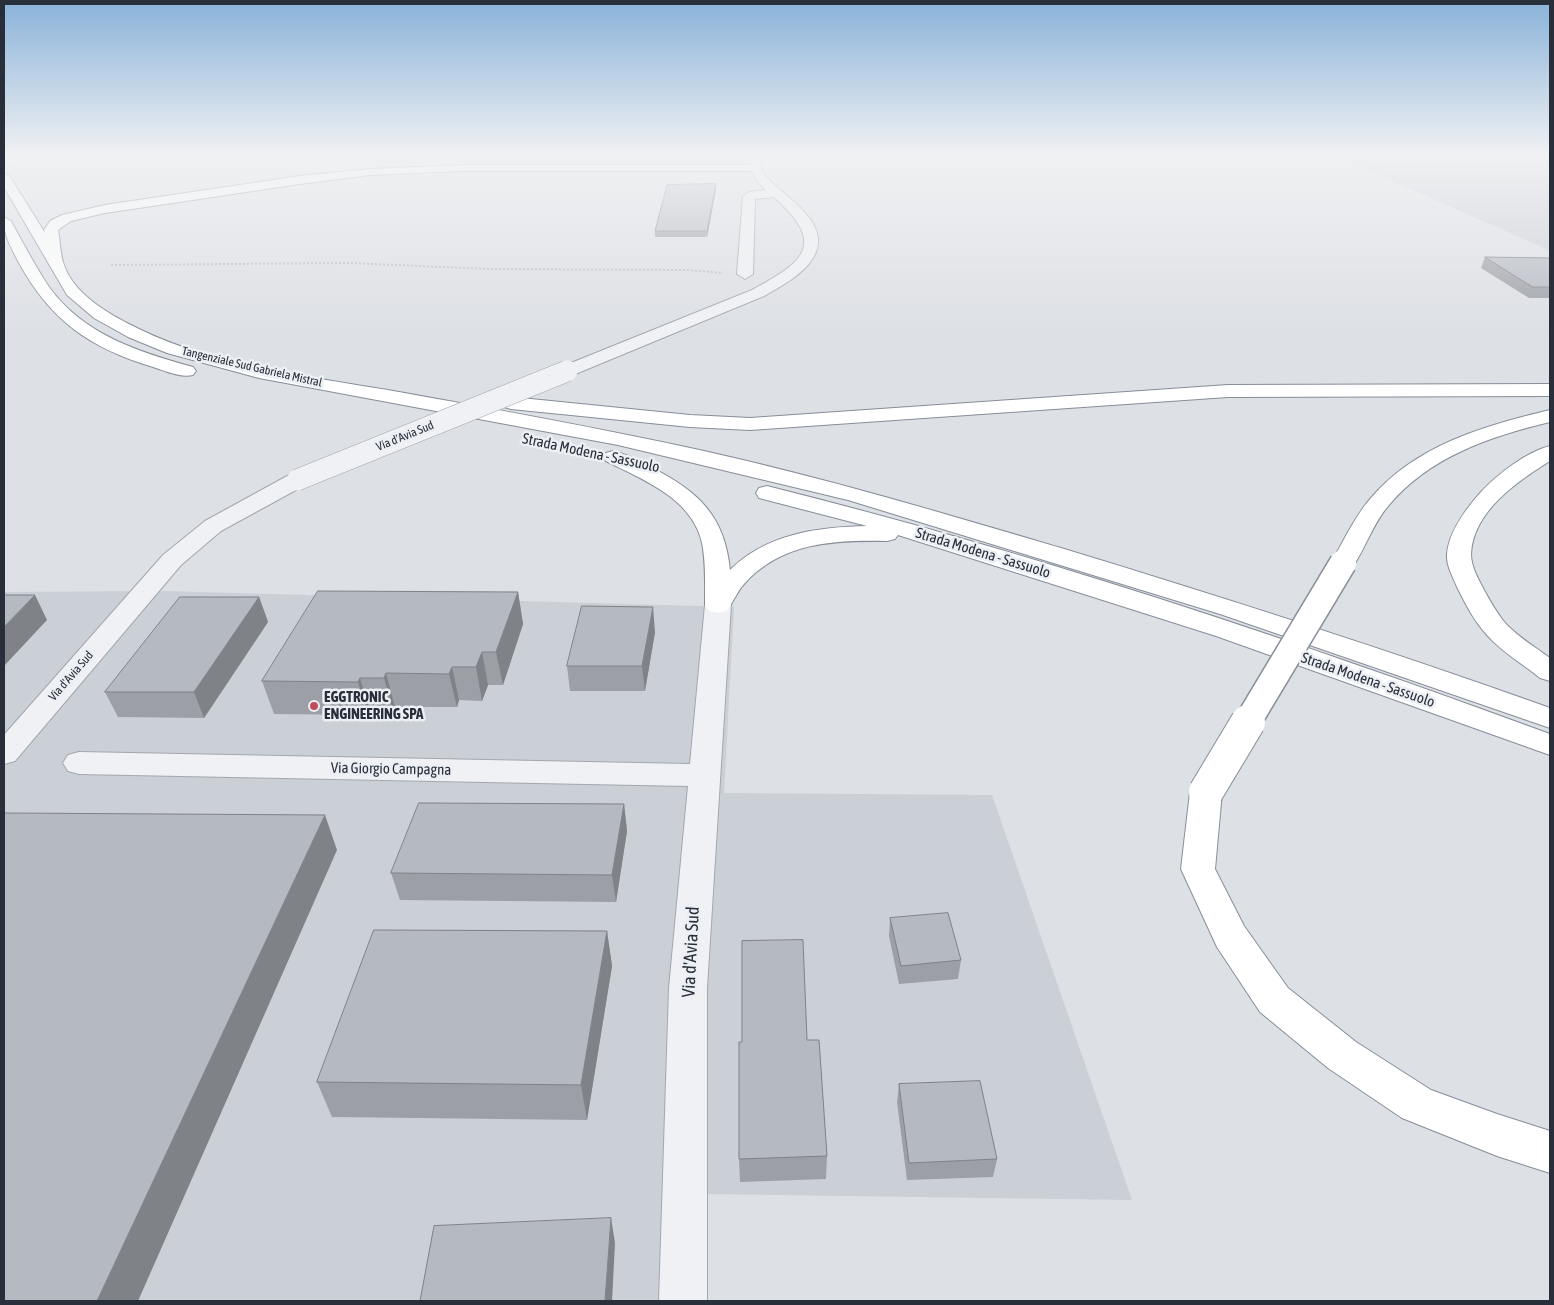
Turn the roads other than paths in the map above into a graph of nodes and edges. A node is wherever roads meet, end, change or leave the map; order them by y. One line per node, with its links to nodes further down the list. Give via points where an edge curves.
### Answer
1 (31, 214): 6 (highway, Tangenziale Sud Gabriela Mistral)
2 (84, 214): 6 (highway, via 67,218 51,230)
3 (748, 214): 7 (street)
4 (798, 214): 22 (street, Via d'Avia Sud, bridge, via 813,236 812,248 786,278 758,293 297,480 213,526 172,560)
5 (4, 221): 11 (highway, Tangenziale Sud Gabriela Mistral, via 42,288 60,311 110,343 148,360 209,377)
6 (57, 265): 8 (highway, Tangenziale Sud Gabriela Mistral, via 73,292 106,319 171,348)
7 (745, 274)
8 (296, 379): 9 (highway, via 690,421 750,424 1228,391); 10 (highway, Tangenziale Sud Gabriela Mistral)
9 (1550, 390)
10 (430, 403): 18 (highway, Strada Modena - Sassuolo, via 702,458 856,495 1198,597)
11 (401, 414): 14 (highway, Strada Modena - Sassuolo)
12 (1550, 416): 25 (highway, bridge, via 1508,426 1454,446 1413,471 1379,502 1206,792 1198,869 1230,936 1274,1000 1342,1055 1417,1104)
13 (1550, 452): 17 (highway, via 1498,488 1470,520 1458,556 1471,590 1496,629)
14 (613, 457): 15 (highway, Strada Modena - Sassuolo, via 844,512); 16 (highway, via 662,482 684,497 701,515 712,535)
15 (943, 540): 16 (highway, via 886,534 815,536 784,545 753,561 735,578); 19 (highway, Strada Modena - Sassuolo, via 1305,658)
16 (718, 605): 24 (street, Via d'Avia Sud)
17 (1550, 672)
18 (1550, 718)
19 (1517, 733): 20 (highway, Strada Modena - Sassuolo); 21 (highway)
20 (1550, 745)
21 (1550, 752)
22 (4, 754)
23 (79, 763): 24 (street, Via Giorgio Campagna)
24 (703, 775): 26 (street, Via d'Avia Sud, via 688,988)
25 (1550, 1152)
26 (683, 1301)

